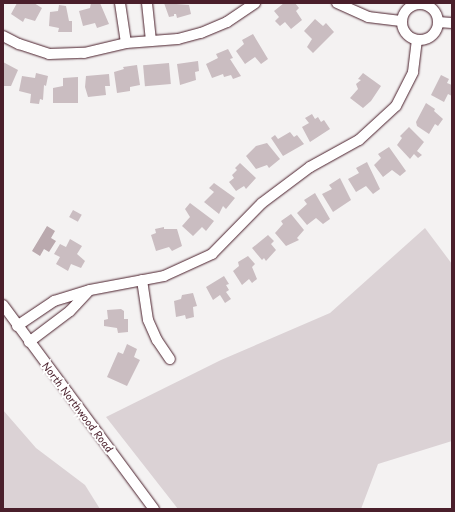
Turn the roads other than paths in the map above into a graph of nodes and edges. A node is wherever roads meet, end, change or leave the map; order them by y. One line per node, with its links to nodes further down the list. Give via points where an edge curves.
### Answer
1 (120, 3): 12 (street)
2 (147, 3): 10 (street)
3 (255, 3): 10 (street, via 227,22 201,33)
4 (337, 3): 6 (street, via 368,17)
5 (423, 4): 6 (street, via 407,9); 7 (street, via 434,11)
6 (401, 21): 11 (street, via 406,36)
7 (438, 22): 8 (street); 11 (street, via 434,34)
8 (452, 23)
9 (3, 36): 12 (street, via 49,54 84,53)
10 (151, 41): 12 (street)
11 (417, 41): 13 (street, via 413,72 396,106 359,140 310,167 262,203 212,254 164,276)
12 (126, 43)
13 (142, 280): 14 (street); 18 (street, via 148,320)
14 (90, 290): 16 (street, via 54,301); 17 (street, via 70,311)
15 (3, 305): 16 (street, North Northwood Road)
16 (17, 326): 17 (street, North Northwood Road)
17 (29, 342): 19 (street, North Northwood Road)
18 (170, 359)
19 (154, 509)

